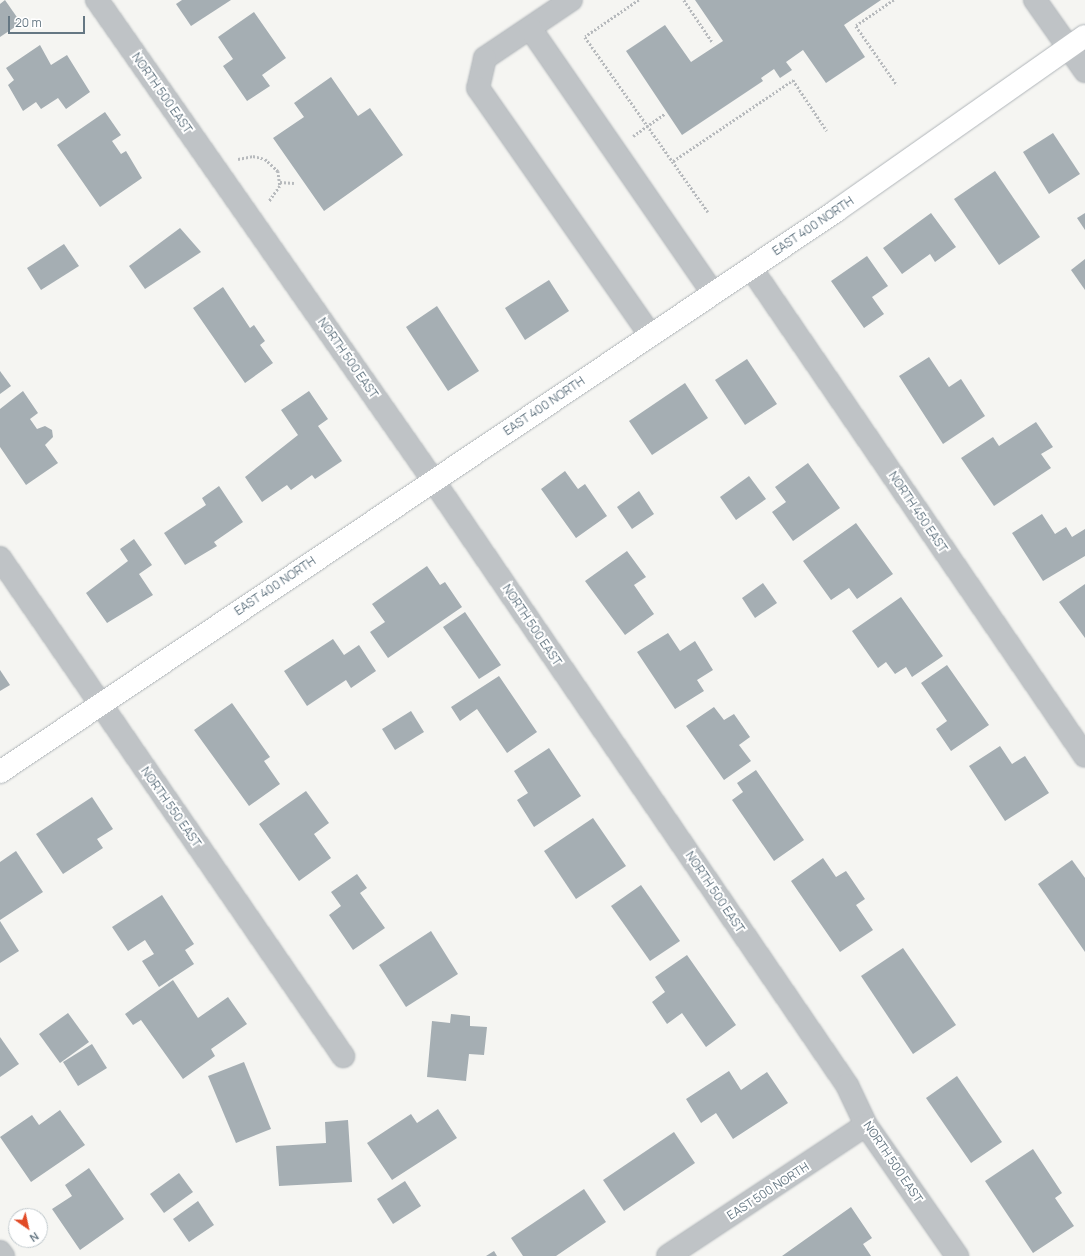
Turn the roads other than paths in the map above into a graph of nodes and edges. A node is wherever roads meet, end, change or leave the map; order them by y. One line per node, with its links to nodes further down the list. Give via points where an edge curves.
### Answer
1 (97, 0): 10 (street, NORTH 500 EAST)
2 (571, 0): 4 (street)
3 (1035, 0): 5 (street)
4 (530, 28): 8 (street); 9 (street, via 485,58 478,88)
5 (1077, 42): 6 (street); 7 (main road, EAST 400 NORTH)
6 (1085, 71)
7 (751, 268): 8 (main road, EAST 400 NORTH); 13 (street, NORTH 450 EAST)
8 (713, 293): 9 (main road, EAST 400 NORTH)
9 (650, 335): 10 (main road, EAST 400 NORTH)
10 (433, 480): 12 (main road, EAST 400 NORTH); 16 (street, NORTH 500 EAST, via 850,1089)
11 (0, 558): 12 (street, NORTH 550 EAST)
12 (100, 704): 14 (main road, EAST 400 NORTH); 15 (street, NORTH 550 EAST)
13 (1085, 756)
14 (0, 772)
15 (343, 1056)
16 (866, 1125): 19 (street, EAST 500 NORTH); 20 (street, NORTH 500 EAST)
17 (0, 1252): 18 (street)
18 (3, 1256)
19 (668, 1256)
20 (957, 1256)

